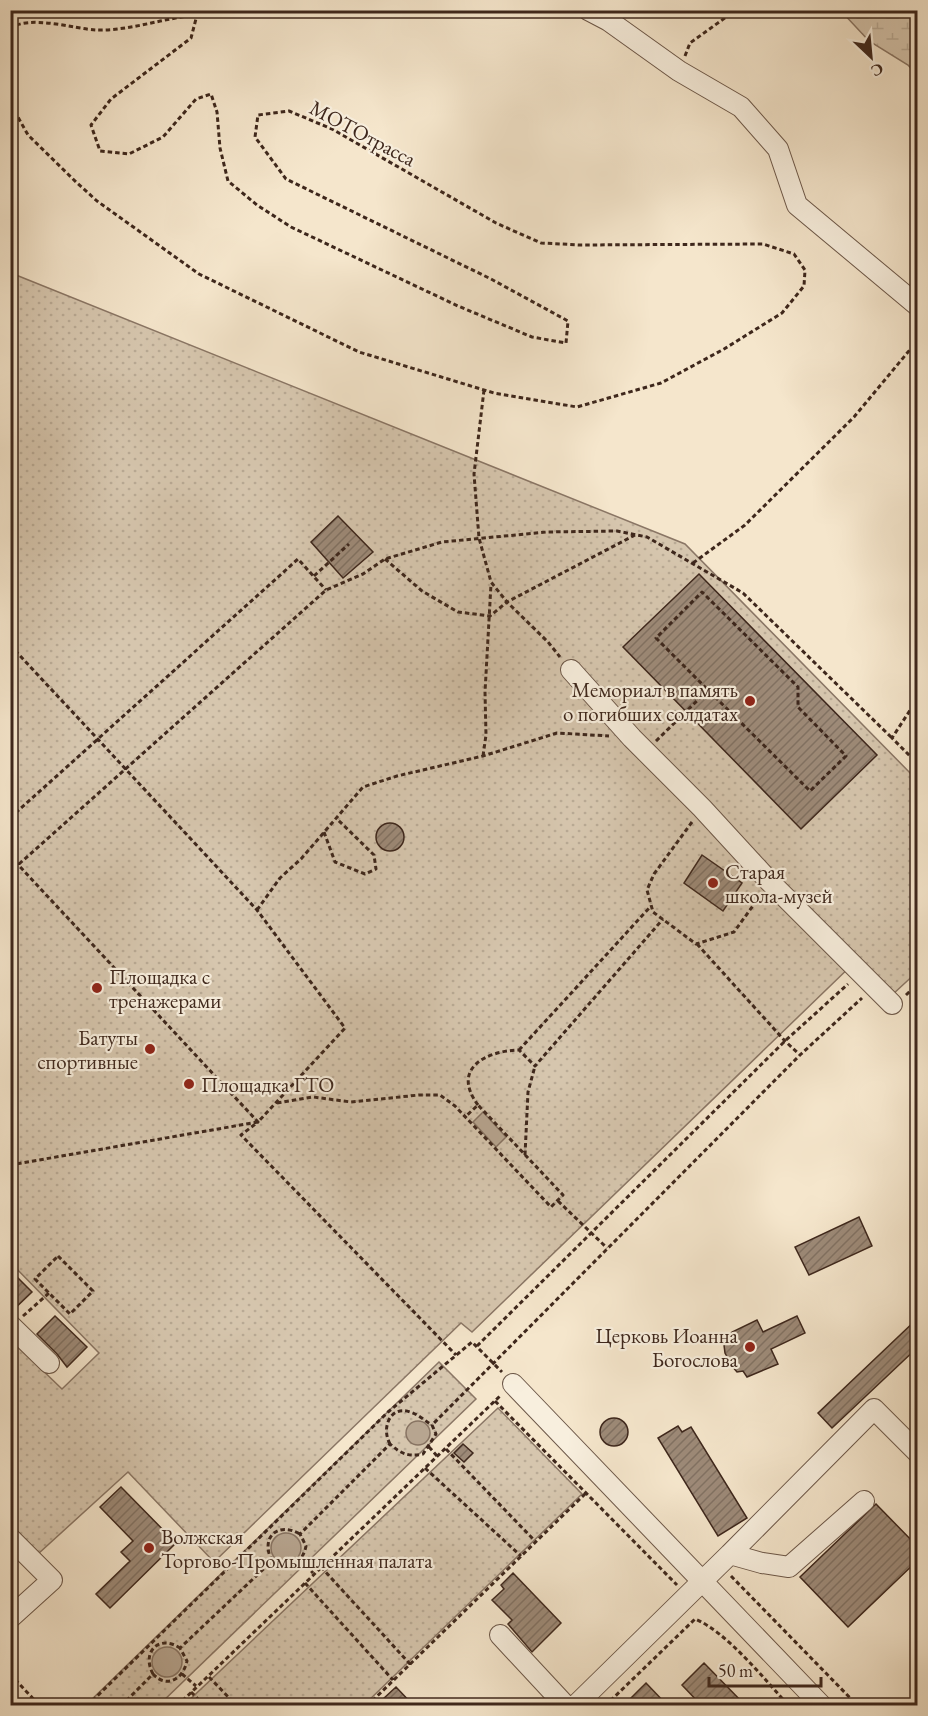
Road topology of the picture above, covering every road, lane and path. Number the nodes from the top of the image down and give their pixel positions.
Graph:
1 (588, 10) edge
2 (729, 10) edge
3 (10, 29) edge
4 (679, 71) junction
5 (10, 103) edge
6 (918, 306) edge
7 (918, 340) edge
8 (484, 390) junction
9 (636, 535) junction
10 (478, 538) junction
11 (349, 544) dead end
12 (385, 559) junction
13 (693, 564) junction
14 (314, 576) junction
15 (491, 582) junction
16 (326, 590) junction
17 (507, 602) junction
18 (490, 616) junction
19 (10, 645) edge
20 (571, 670) joint
21 (708, 690) junction
22 (918, 698) edge
23 (892, 738) junction
24 (99, 739) junction
25 (639, 744) junction
26 (483, 756) junction
27 (918, 764) edge
28 (127, 768) junction
29 (702, 808) junction
30 (10, 818) edge
31 (336, 818) junction
32 (324, 832) junction
33 (10, 856) edge
34 (19, 864) junction
35 (770, 882) junction
36 (651, 906) junction
37 (257, 910) junction
38 (663, 919) junction
39 (696, 944) junction
40 (860, 972) junction
41 (874, 987) junction
42 (892, 1004) dead end
43 (785, 1041) junction
44 (519, 1050) junction
45 (800, 1055) junction
46 (535, 1066) junction
47 (275, 1103) junction
48 (478, 1105) junction
49 (465, 1117) junction
50 (258, 1122) junction
51 (525, 1155) junction
52 (10, 1165) edge
53 (558, 1201) junction
54 (591, 1233) junction
55 (607, 1248) junction
56 (50, 1293) junction
57 (11, 1325) edge
58 (477, 1347) junction
59 (456, 1355) junction
60 (49, 1363) dead end
61 (493, 1363) junction
62 (513, 1384) junction
63 (495, 1401) junction
64 (390, 1414) junction
65 (432, 1425) junction
66 (390, 1444) junction
67 (429, 1447) junction
68 (446, 1449) junction
69 (918, 1453) edge
70 (437, 1456) junction
71 (425, 1468) junction
72 (586, 1493) junction
73 (864, 1501) dead end
74 (269, 1528) junction
75 (273, 1533) junction
76 (300, 1534) junction
77 (10, 1538) edge
78 (536, 1542) junction
79 (521, 1556) junction
80 (724, 1559) junction
81 (301, 1560) junction
82 (272, 1561) junction
83 (321, 1566) junction
84 (314, 1573) junction
85 (703, 1581) junction
86 (305, 1583) junction
87 (688, 1595) junction
88 (10, 1618) edge
89 (500, 1635) dead end
90 (151, 1643) junction
91 (154, 1647) junction
92 (180, 1648) junction
93 (411, 1664) junction
94 (10, 1674) edge
95 (153, 1674) junction
96 (182, 1674) junction
97 (208, 1677) junction
98 (393, 1680) junction
99 (196, 1686) junction
100 (191, 1692) junction
101 (40, 1706) edge
102 (87, 1706) edge
103 (122, 1706) edge
104 (177, 1706) edge
105 (205, 1706) edge
106 (237, 1706) edge
107 (367, 1706) edge
108 (566, 1706) edge
109 (575, 1706) edge
110 (605, 1706) edge
111 (789, 1706) edge
112 (822, 1706) edge
113 (858, 1706) edge

1 - 4 street
2 - 4 path
3 - 8 path, МОТОтрасса
4 - 6 street
5 - 8 path, МОТОтрасса
7 - 13 path
8 - 10 path
9 - 10 path
9 - 13 path
9 - 17 path
10 - 12 path
10 - 15 path
11 - 14 path
12 - 16 path
12 - 18 path
13 - 23 path
14 - 16 path
14 - 24 path
15 - 17 path
15 - 18 path
16 - 28 path
17 - 18 path
17 - 20 path
18 - 26 path
19 - 24 path
20 - 25 street
21 - 21 path
21 - 25 path
22 - 23 path
23 - 27 path
24 - 28 path
24 - 30 path
25 - 26 path
25 - 29 street
26 - 31 path
28 - 34 path
28 - 37 path
29 - 35 street
29 - 36 path
31 - 32 path
31 - 32 path
32 - 37 path
33 - 34 path
34 - 50 path
35 - 39 path
35 - 40 street
36 - 38 path
36 - 44 path
37 - 47 path
38 - 39 path
38 - 46 path
39 - 43 path
40 - 41 street
40 - 43 path
41 - 42 street
41 - 45 path
43 - 45 path
43 - 54 path
44 - 46 path
44 - 48 path
45 - 55 path
46 - 51 path
47 - 49 path
47 - 50 path
48 - 49 path
48 - 51 path
49 - 53 path
50 - 52 path
50 - 59 path
51 - 53 path
53 - 54 path
54 - 55 path
54 - 58 path
55 - 61 path
56 - 56 path
56 - 57 path
57 - 60 street
58 - 59 path
58 - 61 path
59 - 64 path
61 - 62 path
61 - 65 path
62 - 63 path
62 - 85 street
63 - 68 path
63 - 72 path
64 - 65 path
64 - 66 path
64 - 74 path
65 - 67 path
66 - 67 path
66 - 76 path
67 - 70 path
68 - 70 path
68 - 78 path
69 - 80 street
70 - 71 path
71 - 79 path
71 - 83 path
72 - 78 path
72 - 87 path
73 - 80 street
74 - 75 path
74 - 90 path
75 - 76 path
75 - 82 path
76 - 81 path
77 - 88 street
78 - 79 path
79 - 93 path
80 - 85 street
80 - 113 path
81 - 82 path
81 - 84 path
82 - 92 path
83 - 84 path
83 - 93 path
84 - 86 path
85 - 87 street
85 - 112 street
86 - 97 path
86 - 98 path
87 - 109 street
89 - 108 street
90 - 91 path
90 - 102 path
91 - 92 path
91 - 95 path
92 - 96 path
93 - 98 path
94 - 101 path
95 - 96 path
95 - 103 path
96 - 99 path
97 - 99 path
97 - 106 path
98 - 107 path
99 - 100 path
100 - 104 path
100 - 105 path
110 - 111 path

